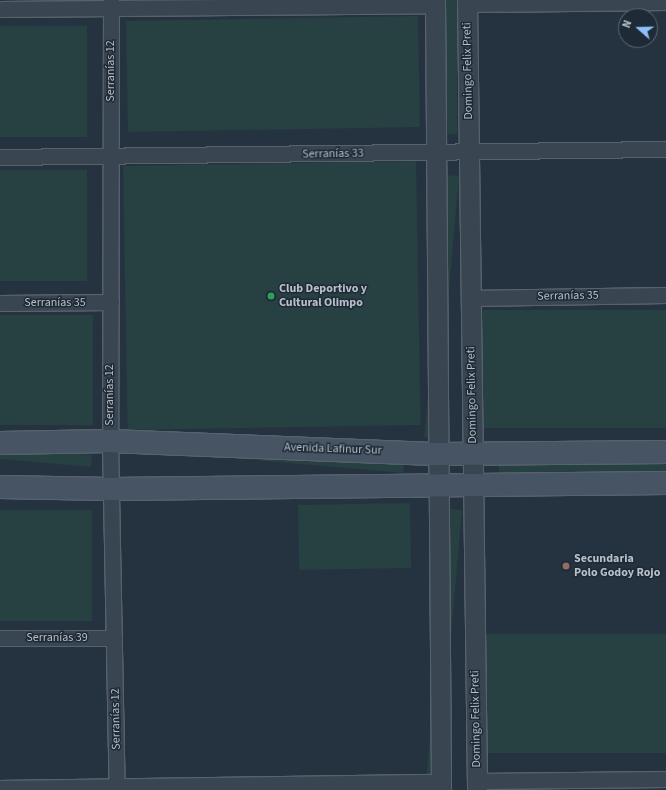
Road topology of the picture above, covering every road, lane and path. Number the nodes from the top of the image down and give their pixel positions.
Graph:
1 (435, 2) edge
2 (467, 2) edge
3 (666, 2) edge
4 (111, 4) edge
5 (0, 9) edge
6 (666, 149) edge
7 (469, 152) junction
8 (436, 153) junction
9 (111, 156) junction
10 (0, 157) edge
11 (666, 295) edge
12 (471, 298) junction
13 (111, 302) junction
14 (0, 303) edge
15 (110, 440) junction
16 (0, 443) edge
17 (666, 452) edge
18 (472, 453) junction
19 (440, 454) junction
20 (666, 483) edge
21 (440, 485) junction
22 (473, 485) junction
23 (0, 487) edge
24 (111, 489) junction
25 (0, 638) edge
26 (114, 638) junction
27 (666, 778) edge
28 (441, 786) edge
29 (477, 786) edge
30 (0, 788) edge
31 (117, 788) edge

1 - 4 street
1 - 8 street
2 - 3 street
2 - 7 street, Domingo Felix Preti
4 - 5 street
4 - 9 street, Serranías 12
6 - 7 street, Serranías 33
7 - 8 street, Serranías 33
7 - 12 street, Domingo Felix Preti
8 - 9 street, Serranías 33
8 - 19 street
9 - 10 street, Serranías 33
9 - 13 street, Serranías 12
11 - 12 street, Serranías 35
12 - 18 street, Domingo Felix Preti
13 - 14 street, Serranías 35
13 - 15 street, Serranías 12
15 - 16 main road, Avenida Lafinur Sur
15 - 19 main road, Avenida Lafinur Sur
15 - 24 street, Serranías 12
17 - 18 main road, Avenida Lafinur Sur
18 - 19 main road, Avenida Lafinur Sur
18 - 22 street, Domingo Felix Preti
19 - 21 street
20 - 22 main road
21 - 22 main road
21 - 24 main road
21 - 28 street
22 - 29 street, Domingo Felix Preti
23 - 24 main road
24 - 26 street, Serranías 12
25 - 26 street, Serranías 39
26 - 31 street, Serranías 12
27 - 29 street
28 - 31 street
30 - 31 street

